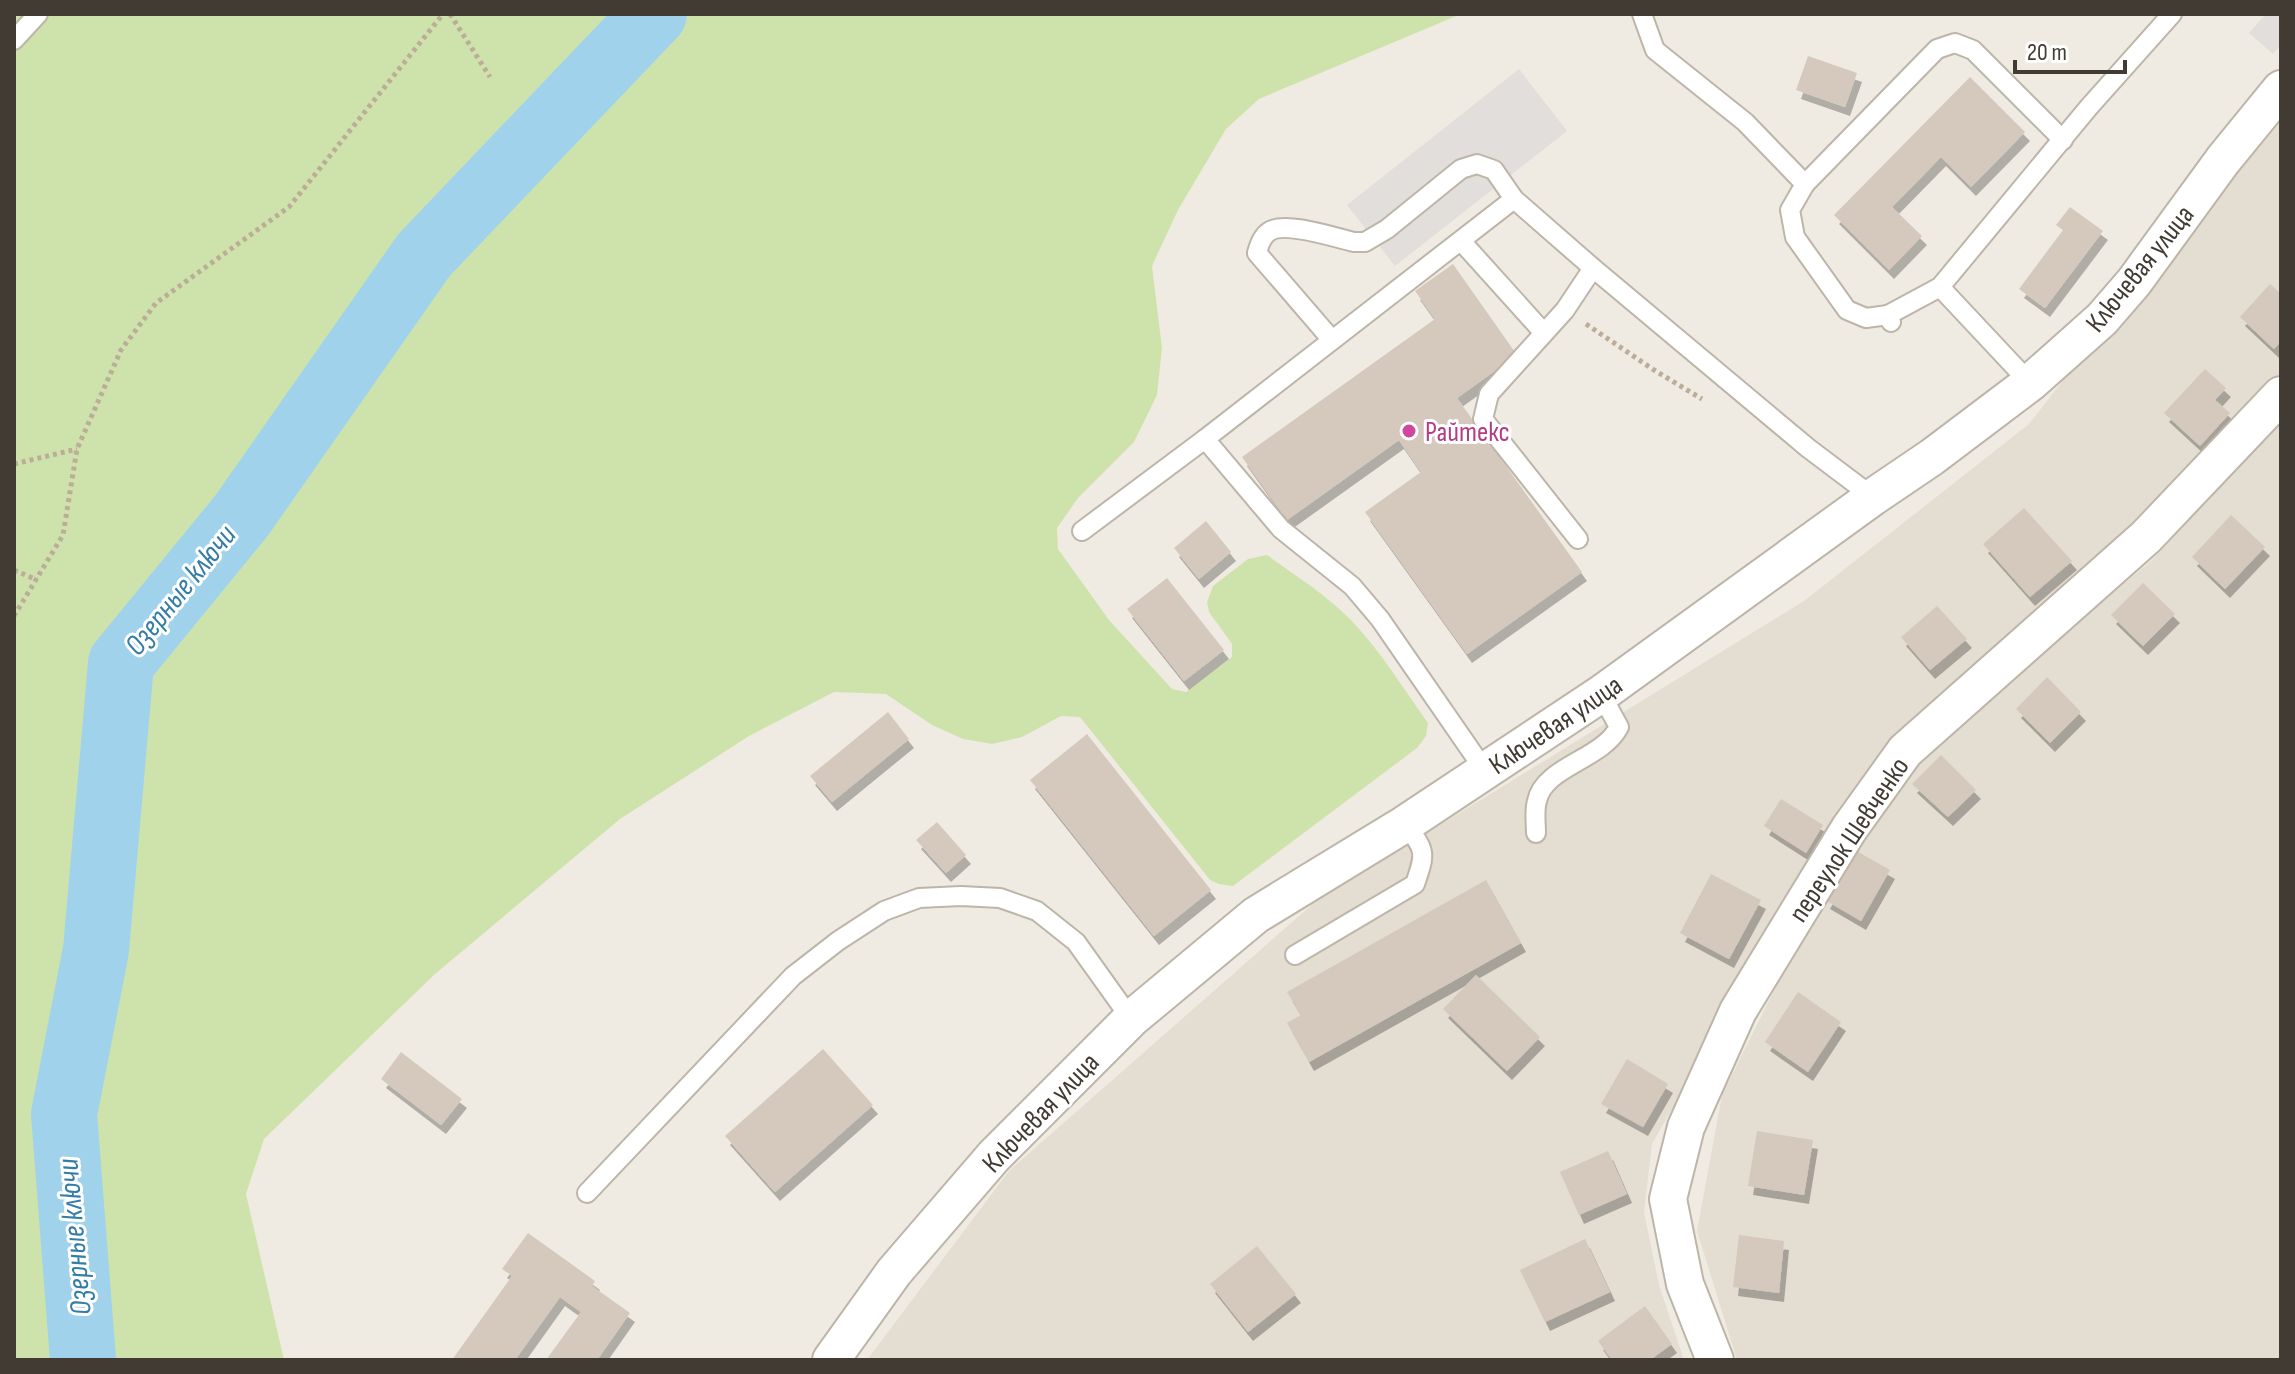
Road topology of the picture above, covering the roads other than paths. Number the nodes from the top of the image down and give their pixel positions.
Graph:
1 (38, 14) edge
2 (1642, 14) edge
3 (2172, 14) edge
4 (14, 40) edge
5 (2281, 89) edge
6 (2063, 140) junction
7 (1805, 184) junction
8 (1514, 199) junction
9 (1461, 241) junction
10 (1593, 268) junction
11 (1940, 287) junction
12 (1544, 333) junction
13 (1332, 340) junction
14 (2030, 383) junction
15 (2281, 395) edge
16 (1205, 439) junction
17 (1873, 497) junction
18 (1082, 531) dead end
19 (1578, 539) dead end
20 (1601, 694) junction
21 (1485, 771) junction
22 (1405, 824) junction
23 (1536, 833) dead end
24 (1295, 955) dead end
25 (1131, 1019) junction
26 (587, 1193) dead end
27 (831, 1360) edge
28 (1715, 1360) edge

1 - 4 lane
2 - 7 lane
3 - 6 lane
5 - 14 street, Ключевая улица
6 - 7 lane
6 - 11 lane
7 - 11 lane
8 - 9 lane
8 - 10 lane
8 - 13 lane
9 - 12 lane
9 - 13 lane
10 - 12 lane
10 - 17 lane
11 - 14 lane
12 - 19 lane
13 - 16 lane
14 - 17 street, Ключевая улица
15 - 28 street, переулок Шевченко
16 - 18 lane
16 - 21 lane
17 - 20 street, Ключевая улица
20 - 21 street, Ключевая улица
20 - 23 lane
21 - 22 street, Ключевая улица
22 - 24 lane
22 - 25 street, Ключевая улица
25 - 26 lane
25 - 27 street, Ключевая улица

